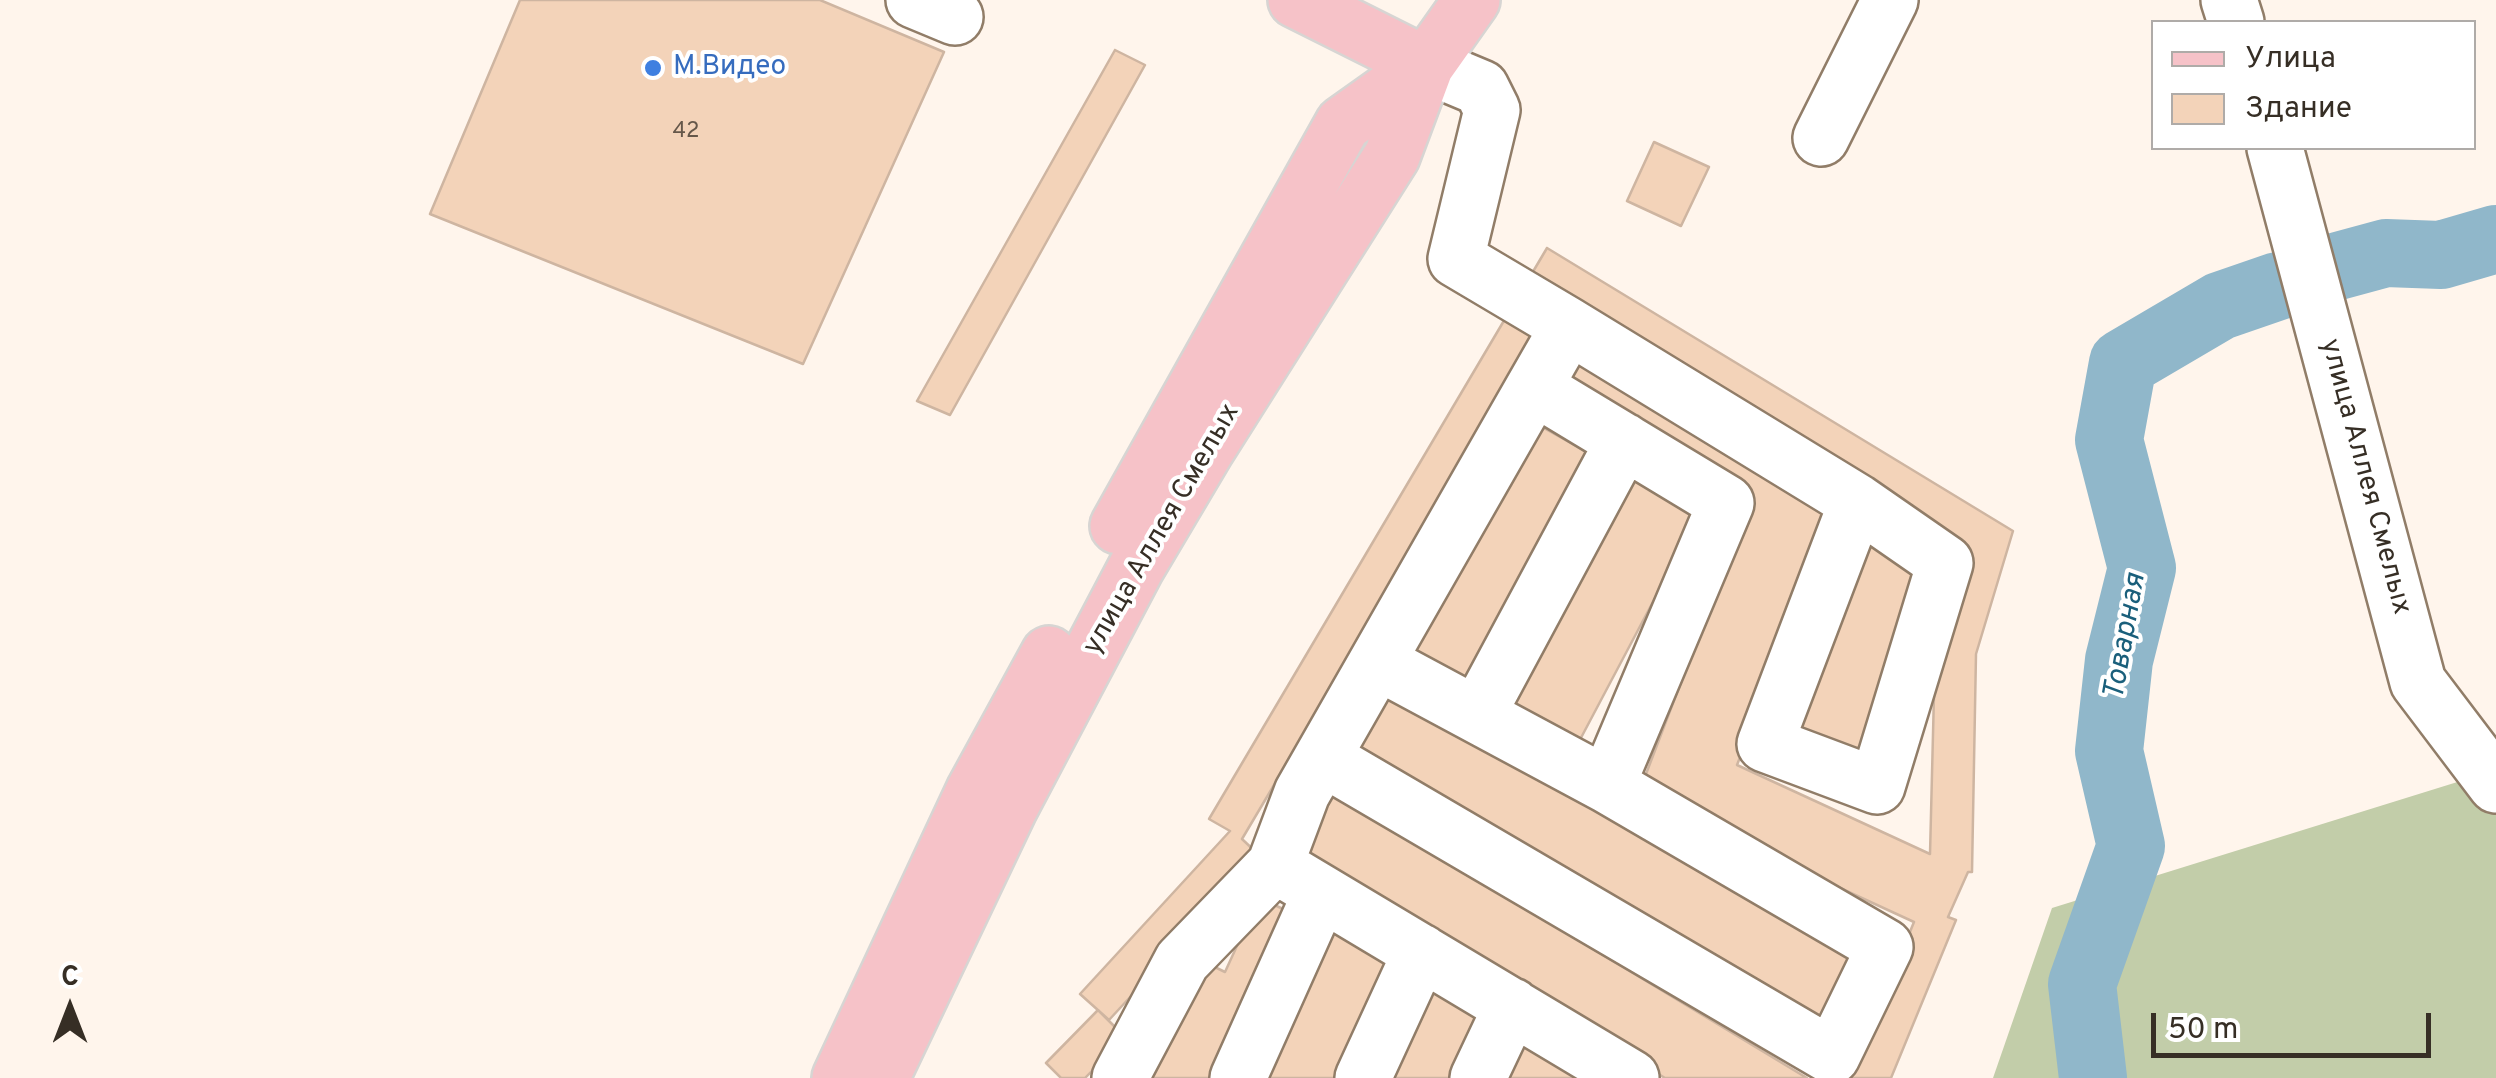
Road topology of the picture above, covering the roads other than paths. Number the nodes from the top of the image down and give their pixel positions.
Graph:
1 (1296, 0) edge
2 (1472, 0) edge
3 (1890, 0) edge
4 (1426, 64) junction
5 (1821, 138) dead end
6 (2276, 150) edge
7 (1569, 326) junction
8 (1534, 387) junction
9 (1624, 442) junction
10 (1857, 502) junction
11 (1378, 662) junction
12 (1477, 715) junction
13 (1323, 758) junction
14 (1607, 785) junction
15 (2496, 785) edge
16 (1275, 865) junction
17 (1321, 893) junction
18 (1421, 952) junction
19 (1512, 1006) junction
20 (1610, 1073) edge
21 (840, 1078) edge
22 (881, 1078) edge
23 (1120, 1078) edge
24 (1238, 1078) edge
25 (1363, 1078) edge
26 (1478, 1078) edge

1 - 4 main road
2 - 4 main road, улица Аллея Смелых
3 - 5 street
4 - 7 street
4 - 21 main road
4 - 22 main road, улица Аллея Смелых
6 - 15 street, улица Аллея Смелых
7 - 8 street
7 - 10 street
8 - 9 street
8 - 11 street
9 - 12 street
9 - 14 street
10 - 10 street
11 - 12 street
11 - 13 street
12 - 14 street
13 - 14 street
13 - 16 street
16 - 17 street
16 - 23 street
17 - 18 street
17 - 24 street
18 - 19 street
18 - 25 street
19 - 20 street
19 - 26 street

